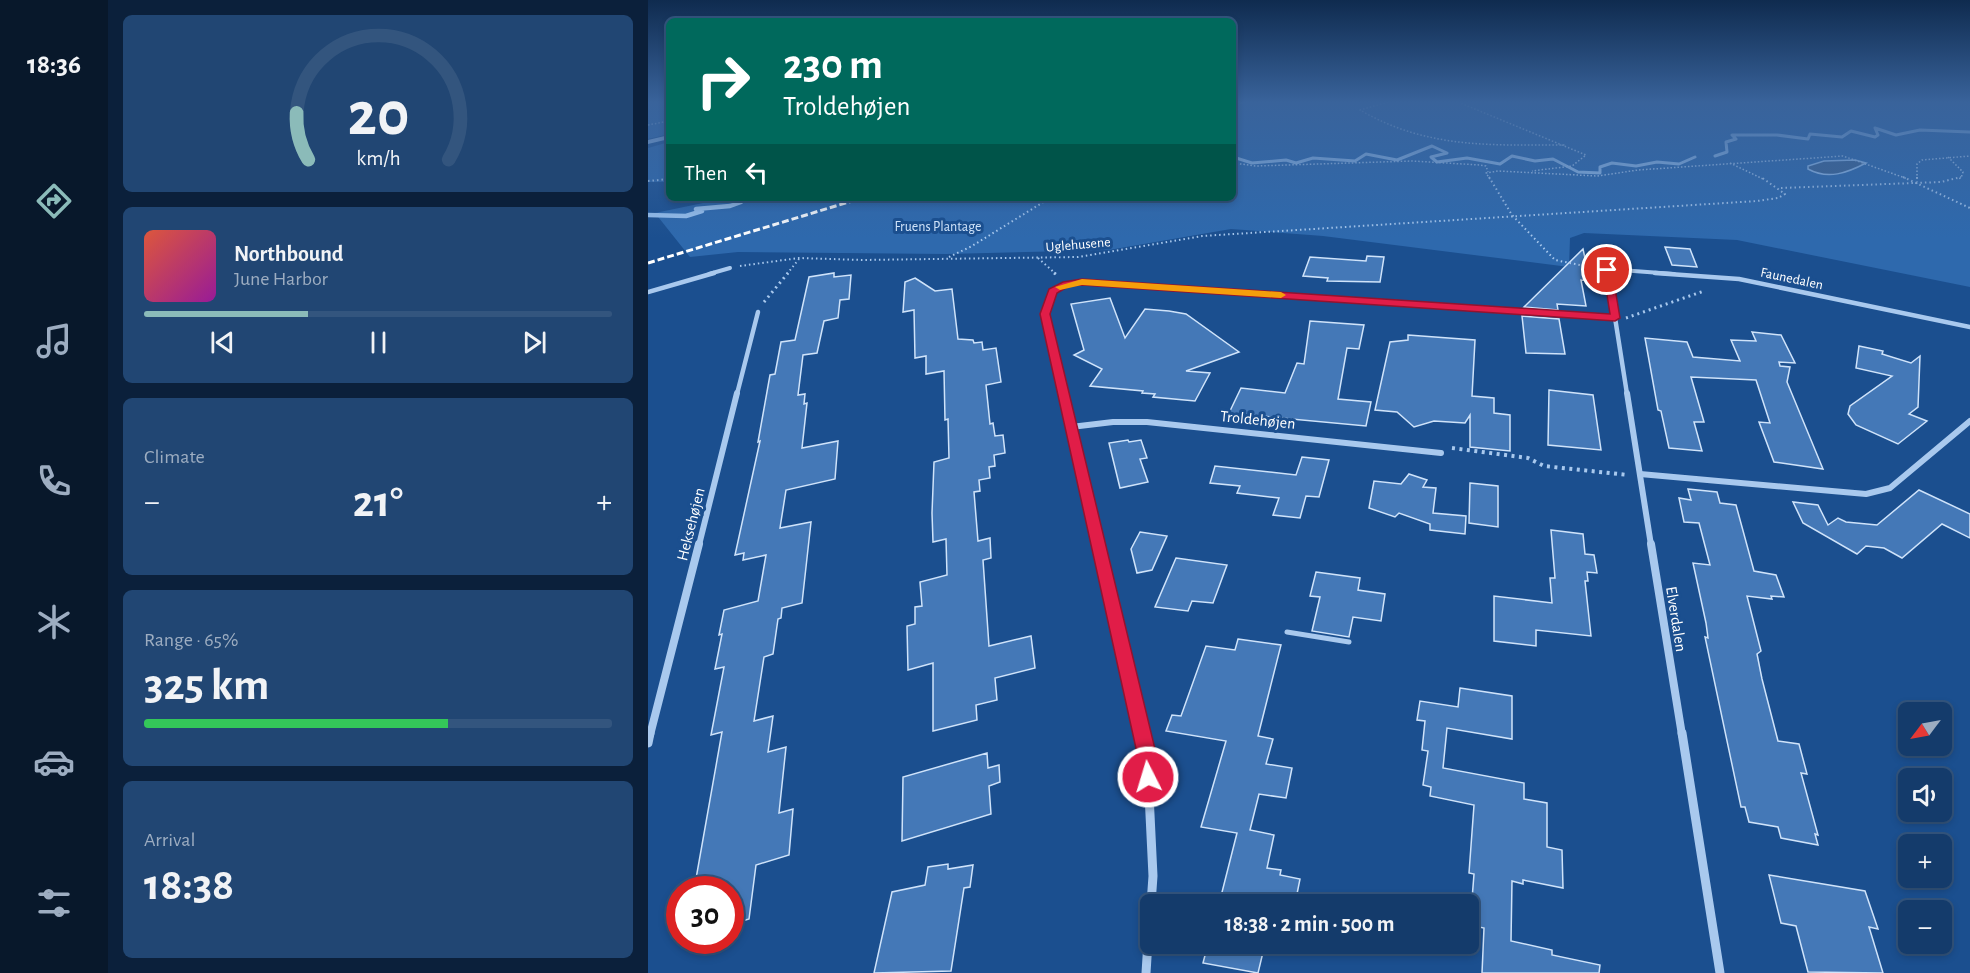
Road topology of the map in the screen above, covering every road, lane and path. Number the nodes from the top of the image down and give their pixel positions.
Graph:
1 (1571, 147) edge
2 (1970, 156) edge
3 (1948, 157) junction
4 (1236, 163) edge
5 (1730, 164) junction
6 (1488, 172) junction
7 (1522, 172) junction
8 (666, 179) edge
9 (648, 182) edge
10 (1917, 182) junction
11 (1780, 188) junction
12 (1045, 201) edge
13 (1970, 208) edge
14 (1512, 215) junction
15 (1037, 257) junction
16 (800, 258) junction
17 (945, 259) junction
18 (730, 268) joint
19 (1607, 270) junction
20 (1066, 284) junction
21 (1708, 290) dead end
22 (648, 292) edge
23 (758, 312) joint
24 (1615, 318) junction
25 (1970, 327) edge
26 (1970, 421) edge
27 (1071, 427) junction
28 (1441, 453) joint
29 (1640, 474) junction
30 (1287, 632) dead end
31 (1349, 642) dead end
32 (648, 743) edge
33 (1152, 894) edge
34 (1147, 954) edge
35 (1146, 973) edge
36 (1720, 973) edge

1 - 7 path
2 - 3 path
3 - 10 path
3 - 10 path
4 - 6 path
5 - 7 path
5 - 10 path
5 - 11 path
6 - 7 path
6 - 14 path
8 - 9 path
10 - 11 path
10 - 13 path
11 - 14 path, Uglehusene
12 - 17 path
14 - 15 path, Uglehusene
14 - 19 path
15 - 17 path, Uglehusene
15 - 20 path
16 - 17 path, Uglehusene
16 - 18 path, Uglehusene
16 - 23 path
18 - 22 street
19 - 24 street, Elverdalen
19 - 25 street, Faunedalen
20 - 24 street
20 - 27 street
21 - 24 path
23 - 32 street, Heksehøjen
24 - 29 street, Elverdalen
26 - 29 street
27 - 28 street, Troldehøjen
27 - 33 street
28 - 29 path
29 - 36 street, Elverdalen
30 - 31 lane
34 - 35 street

